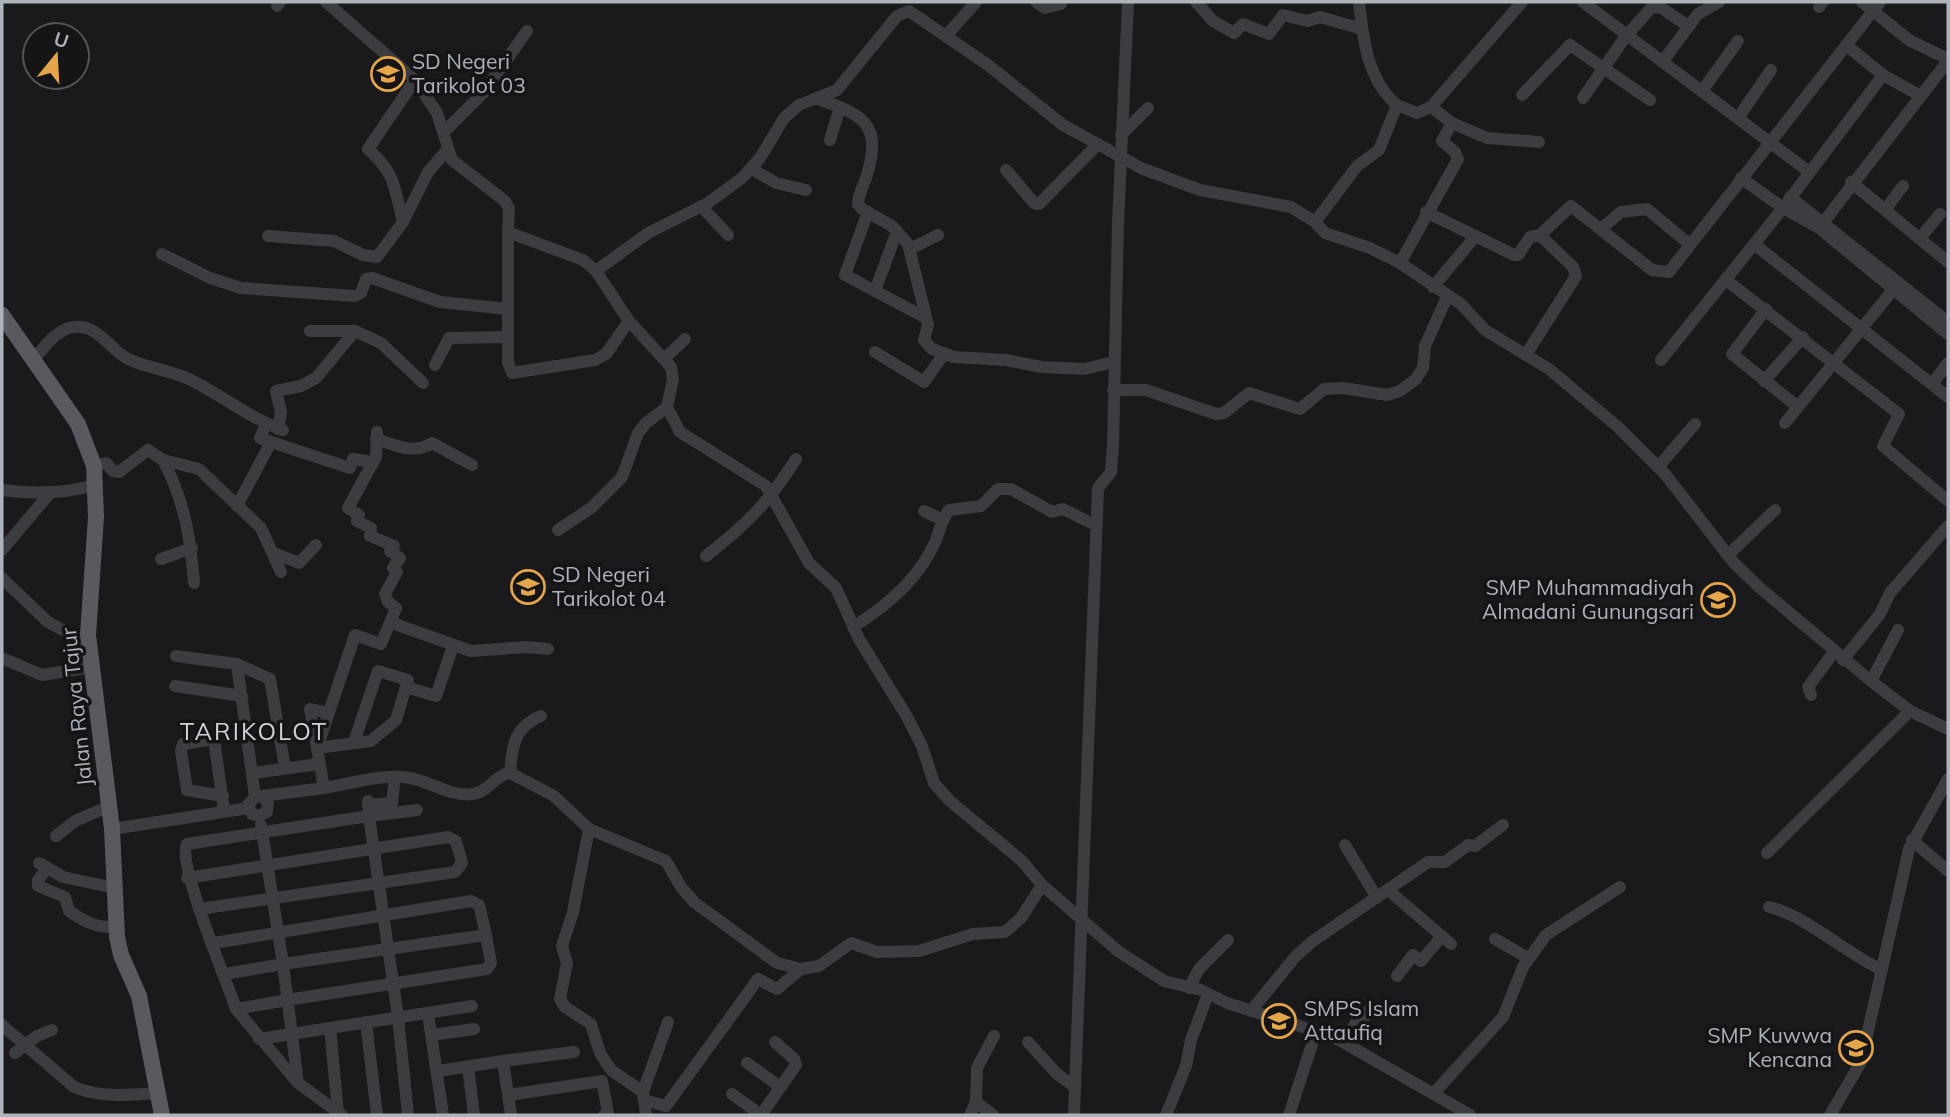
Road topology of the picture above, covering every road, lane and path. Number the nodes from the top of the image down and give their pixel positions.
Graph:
1 (326, 2) edge
2 (976, 2) edge
3 (1036, 2) edge
4 (1128, 2) edge
5 (1196, 2) edge
6 (1359, 2) edge
7 (1522, 2) edge
8 (1584, 2) edge
9 (1719, 2) edge
10 (1862, 2) edge
11 (1061, 4) dead end
12 (1876, 6) edge
13 (1688, 26) junction
14 (1362, 29) junction
15 (527, 31) dead end
16 (946, 36) junction
17 (1626, 36) junction
18 (1738, 41) dead end
19 (1846, 45) junction
20 (1948, 60) edge
21 (1662, 61) junction
22 (1604, 67) junction
23 (1771, 70) dead end
24 (1883, 75) junction
25 (415, 80) junction
26 (1702, 91) junction
27 (1522, 95) dead end
28 (1919, 95) junction
29 (1583, 98) dead end
30 (818, 99) junction
31 (1650, 100) dead end
32 (1396, 104) junction
33 (840, 107) junction
34 (1431, 107) junction
35 (1149, 108) dead end
36 (1738, 118) junction
37 (1452, 123) junction
38 (444, 131) junction
39 (1121, 135) junction
40 (830, 140) dead end
41 (1539, 142) dead end
42 (1768, 143) junction
43 (1098, 144) junction
44 (448, 149) junction
45 (1120, 157) junction
46 (752, 169) junction
47 (1006, 170) dead end
48 (1808, 171) junction
49 (1741, 178) junction
50 (1851, 182) junction
51 (1903, 186) dead end
52 (806, 190) dead end
53 (1786, 203) junction
54 (701, 206) junction
55 (1885, 210) junction
56 (868, 212) junction
57 (1426, 212) junction
58 (1940, 214) dead end
59 (403, 222) junction
60 (1315, 222) junction
61 (1821, 225) junction
62 (1601, 229) junction
63 (897, 230) junction
64 (509, 232) junction
65 (728, 235) dead end
66 (938, 235) dead end
67 (1540, 235) junction
68 (268, 236) dead end
69 (1474, 238) junction
70 (1920, 238) junction
71 (1688, 243) junction
72 (1754, 244) junction
73 (910, 249) junction
74 (162, 254) dead end
75 (373, 258) junction
76 (1948, 262) edge
77 (1400, 263) junction
78 (596, 271) junction
79 (369, 278) junction
80 (1726, 280) junction
81 (1895, 286) junction
82 (1433, 287) junction
83 (876, 291) junction
84 (1447, 297) junction
85 (508, 309) junction
86 (1766, 309) junction
87 (926, 318) junction
88 (3, 321) edge
89 (629, 321) junction
90 (1948, 322) edge
91 (1860, 327) junction
92 (310, 331) dead end
93 (355, 331) junction
94 (1948, 334) edge
95 (508, 337) junction
96 (1803, 337) junction
97 (685, 339) dead end
98 (875, 352) dead end
99 (1527, 352) junction
100 (944, 354) junction
101 (665, 358) junction
102 (33, 360) junction
103 (1661, 360) dead end
104 (1114, 362) junction
105 (1835, 362) junction
106 (1948, 363) edge
107 (435, 365) dead end
108 (1764, 381) junction
109 (423, 383) dead end
110 (1932, 384) junction
111 (1113, 390) junction
112 (1948, 397) edge
113 (667, 407) junction
114 (1798, 407) junction
115 (1785, 423) dead end
116 (1695, 424) dead end
117 (276, 428) junction
118 (271, 442) junction
119 (796, 459) dead end
120 (163, 460) junction
121 (373, 463) junction
122 (94, 466) junction
123 (472, 466) dead end
124 (1658, 467) junction
125 (95, 485) junction
126 (2, 490) edge
127 (50, 492) junction
128 (773, 497) junction
129 (1948, 501) edge
130 (237, 506) junction
131 (1775, 510) dead end
132 (924, 511) dead end
133 (943, 520) junction
134 (1097, 526) junction
135 (1948, 526) edge
136 (558, 530) dead end
137 (316, 545) dead end
138 (191, 548) junction
139 (2, 550) edge
140 (274, 553) junction
141 (1728, 555) junction
142 (706, 556) dead end
143 (161, 559) dead end
144 (281, 572) dead end
145 (2, 578) edge
146 (194, 583) dead end
147 (392, 623) junction
148 (853, 627) junction
149 (1898, 630) dead end
150 (89, 645) junction
151 (453, 646) junction
152 (548, 649) dead end
153 (176, 656) dead end
154 (1839, 656) junction
155 (2, 658) edge
156 (237, 664) junction
157 (91, 667) junction
158 (1871, 681) junction
159 (175, 686) dead end
160 (406, 687) junction
161 (1811, 695) dead end
162 (242, 696) junction
163 (1910, 711) junction
164 (329, 713) junction
165 (541, 716) dead end
166 (1948, 729) edge
167 (354, 742) junction
168 (317, 748) junction
169 (319, 764) junction
170 (285, 768) junction
171 (253, 773) junction
172 (510, 773) junction
173 (1948, 779) edge
174 (394, 785) dead end
175 (324, 788) junction
176 (223, 796) junction
177 (257, 805) junction
178 (110, 806) junction
179 (368, 807) junction
180 (224, 810) junction
181 (417, 810) dead end
182 (1503, 825) dead end
183 (112, 829) junction
184 (589, 829) junction
185 (261, 832) junction
186 (56, 836) dead end
187 (1912, 840) junction
188 (1345, 845) dead end
189 (374, 849) junction
190 (1767, 853) dead end
191 (268, 866) junction
192 (1948, 871) edge
193 (187, 878) junction
194 (379, 883) junction
195 (1042, 885) junction
196 (1620, 887) dead end
197 (115, 888) junction
198 (1382, 894) junction
199 (272, 898) junction
200 (1769, 907) dead end
201 (200, 909) junction
202 (384, 917) junction
203 (1082, 921) junction
204 (116, 927) junction
205 (279, 932) junction
206 (486, 934) junction
207 (1495, 939) dead end
208 (1228, 940) dead end
209 (214, 943) junction
210 (388, 950) junction
211 (1528, 958) junction
212 (283, 964) junction
213 (801, 969) junction
214 (1880, 969) junction
215 (225, 974) junction
216 (1397, 976) dead end
217 (392, 982) junction
218 (1189, 988) junction
219 (1208, 994) junction
220 (287, 1000) junction
221 (472, 1006) dead end
222 (236, 1009) junction
223 (1370, 1009) dead end
224 (1251, 1011) junction
225 (428, 1014) junction
226 (398, 1017) junction
227 (366, 1022) junction
228 (668, 1022) dead end
229 (2, 1025) edge
230 (330, 1028) junction
231 (474, 1029) dead end
232 (52, 1030) dead end
233 (1316, 1032) junction
234 (292, 1033) junction
235 (432, 1035) junction
236 (994, 1037) dead end
237 (259, 1039) junction
238 (775, 1042) dead end
239 (1028, 1042) dead end
240 (26, 1043) junction
241 (1345, 1043) junction
242 (574, 1052) dead end
243 (15, 1053) dead end
244 (503, 1061) junction
245 (747, 1063) dead end
246 (468, 1066) junction
247 (438, 1071) junction
248 (298, 1083) junction
249 (779, 1086) junction
250 (1075, 1087) junction
251 (156, 1093) junction
252 (1434, 1093) junction
253 (732, 1094) dead end
254 (509, 1095) junction
255 (645, 1097) junction
256 (976, 1102) junction
257 (340, 1114) edge
258 (162, 1115) edge
259 (377, 1115) edge
260 (408, 1115) edge
261 (443, 1115) edge
262 (474, 1115) edge
263 (511, 1115) edge
264 (604, 1115) edge
265 (646, 1115) edge
266 (761, 1115) edge
267 (970, 1115) edge
268 (993, 1115) edge
269 (1074, 1115) edge
270 (1166, 1115) edge
271 (1289, 1115) edge
272 (1470, 1115) edge
273 (1830, 1115) edge

1 - 25 street
2 - 16 street
3 - 11 street
4 - 39 street
5 - 14 street
6 - 14 street
7 - 34 street
8 - 17 street
9 - 13 street
10 - 12 street
12 - 19 street
12 - 20 street
13 - 17 street
13 - 21 street
14 - 32 street
15 - 38 street
16 - 30 street
16 - 43 street
17 - 21 street
17 - 22 street
18 - 26 street
19 - 24 street
19 - 42 street
20 - 28 street
21 - 26 street
22 - 27 street
22 - 29 street
22 - 31 street
23 - 36 street
24 - 28 street
24 - 48 street
25 - 38 street
25 - 59 street
26 - 36 street
28 - 50 street
30 - 33 street
30 - 46 street
32 - 34 street
32 - 60 street
33 - 40 street
33 - 56 street
34 - 37 street
35 - 39 street
36 - 42 street
37 - 41 street
37 - 57 street
38 - 44 street
39 - 45 street
42 - 48 street
42 - 49 street
43 - 45 street
43 - 47 street
44 - 59 street
44 - 64 street
45 - 60 street
45 - 104 street
46 - 52 street
46 - 54 street
48 - 53 street
49 - 53 street
49 - 71 street
50 - 55 street
50 - 61 street
51 - 55 street
53 - 61 street
53 - 72 street
54 - 65 street
54 - 78 street
55 - 70 street
56 - 63 street
56 - 83 street
57 - 69 street
57 - 77 street
58 - 70 street
59 - 75 street
60 - 77 street
61 - 81 street
62 - 67 street
62 - 71 street
62 - 71 street
63 - 73 street
63 - 83 street
64 - 78 street
64 - 85 street
66 - 73 street
67 - 69 street
67 - 99 street
68 - 75 street
69 - 82 street
70 - 76 street
72 - 80 street
72 - 91 street
73 - 87 street
74 - 79 street
75 - 79 street
77 - 82 street
78 - 89 street
79 - 85 street
80 - 86 street
80 - 103 street
81 - 90 street
81 - 91 street
81 - 94 street
82 - 84 street
83 - 87 street
84 - 99 street
84 - 111 street
85 - 95 street
86 - 96 street
86 - 108 street
87 - 100 street
88 - 102 main road, Jalan Raya Tajur
89 - 95 street
89 - 101 street
91 - 105 street
91 - 110 street
92 - 93 street
93 - 109 street
93 - 117 street
95 - 107 street
96 - 105 street
96 - 108 street
97 - 101 street
98 - 100 street
99 - 124 street
100 - 104 street
101 - 113 street
102 - 117 street
102 - 122 main road, Jalan Raya Tajur
104 - 111 street
105 - 114 street
105 - 129 street
106 - 110 street
108 - 114 street
110 - 112 street
111 - 134 street
113 - 128 street
113 - 136 street
114 - 115 street
116 - 124 street
117 - 118 street
118 - 121 street
118 - 130 street
119 - 128 street
120 - 122 street
120 - 130 street
120 - 138 street
121 - 123 street
121 - 147 street
122 - 125 main road, Jalan Raya Tajur
124 - 141 street
125 - 127 street
125 - 150 main road, Jalan Raya Tajur
126 - 127 street
127 - 139 street
128 - 142 street
128 - 148 street
130 - 140 street
131 - 141 street
132 - 133 street
133 - 134 street
133 - 148 street
134 - 203 street
135 - 154 street
137 - 140 street
138 - 143 street
138 - 146 street
140 - 144 street
141 - 154 street
145 - 150 street
147 - 151 street
147 - 164 street
148 - 195 street
149 - 158 street
150 - 157 main road, Jalan Raya Tajur
151 - 152 street
151 - 160 street
153 - 156 street
154 - 158 street
154 - 161 street
155 - 157 street
156 - 162 street
156 - 170 street
157 - 178 main road, Jalan Raya Tajur
158 - 163 street
159 - 162 street
160 - 167 street
160 - 167 street
162 - 171 street
163 - 166 street
163 - 190 street
164 - 168 street
164 - 168 street
165 - 172 street
167 - 168 street
168 - 169 street
169 - 170 street
169 - 175 street
170 - 171 street
171 - 177 street
172 - 175 street
172 - 184 street
173 - 187 street
174 - 179 street
175 - 177 street
176 - 176 street
176 - 180 street
177 - 180 street
177 - 185 street
178 - 183 main road, Jalan Raya Tajur
178 - 186 street
179 - 181 street
179 - 185 street
179 - 189 street
180 - 183 street
182 - 198 street
183 - 197 main road, Jalan Raya Tajur
184 - 213 street
184 - 255 street
185 - 191 street
185 - 193 street
187 - 192 street
187 - 214 street
188 - 198 street
189 - 191 street
189 - 194 street
189 - 194 street
191 - 193 street
191 - 199 street
193 - 201 street
194 - 199 street
194 - 202 street
195 - 203 street
195 - 213 street
196 - 211 street
197 - 204 main road, Jalan Raya Tajur
197 - 204 street
198 - 216 street
198 - 224 street
199 - 201 street
199 - 205 street
200 - 214 street
201 - 209 street
202 - 205 street
202 - 206 street
202 - 210 street
203 - 218 street
203 - 250 street
204 - 251 main road, Jalan Raya Tajur
205 - 209 street
205 - 212 street
206 - 210 street
206 - 217 street
207 - 211 street
208 - 218 street
209 - 215 street
210 - 212 street
210 - 217 street
211 - 252 street
212 - 215 street
212 - 220 street
213 - 255 street
214 - 273 street
215 - 222 street
217 - 220 street
217 - 226 street
218 - 219 street
219 - 224 street
219 - 270 street
220 - 222 street
220 - 234 street
221 - 225 street
222 - 237 street
223 - 241 street
224 - 233 street
225 - 226 street
225 - 235 street
226 - 227 street
226 - 260 street
227 - 230 street
227 - 259 street
228 - 255 street
229 - 240 street
230 - 234 street
230 - 257 street
231 - 235 street
232 - 240 street
233 - 241 street
233 - 271 street
234 - 237 street
234 - 248 street
235 - 247 street
236 - 256 street
237 - 248 street
238 - 249 street
239 - 250 street
240 - 243 street
240 - 251 street
241 - 252 street
242 - 244 street
244 - 246 street
244 - 254 street
245 - 249 street
246 - 247 street
246 - 262 street
247 - 261 street
248 - 257 street
249 - 266 street
250 - 269 street
251 - 258 main road, Jalan Raya Tajur
252 - 272 street
253 - 266 street
254 - 263 street
254 - 264 street
255 - 265 street
256 - 267 street
256 - 268 street

